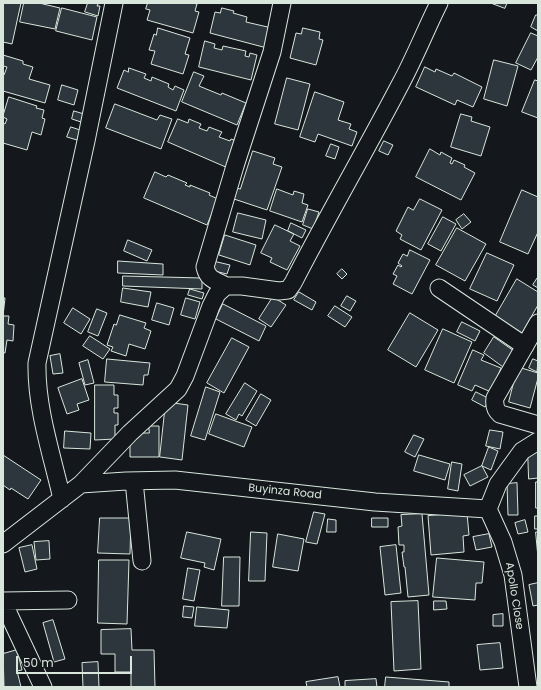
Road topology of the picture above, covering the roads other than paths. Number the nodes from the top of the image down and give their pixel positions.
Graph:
1 (114, 3) edge
2 (282, 3) edge
3 (439, 3) edge
4 (226, 286) junction
5 (439, 288) dead end
6 (538, 323) edge
7 (525, 346) junction
8 (538, 425) edge
9 (538, 441) edge
10 (134, 480) junction
11 (81, 484) junction
12 (62, 499) junction
13 (488, 509) junction
14 (8, 541) edge
15 (142, 561) dead end
16 (68, 600) dead end
17 (3, 602) edge
18 (43, 687) edge
19 (528, 687) edge

1 - 12 street
2 - 4 street
3 - 4 street
4 - 11 street
5 - 7 street
6 - 7 street
7 - 8 street
9 - 13 street
10 - 11 street, Buyinza Road
10 - 13 street, Buyinza Road
10 - 15 street
11 - 12 street
12 - 14 street
13 - 19 street, Apollo Close
16 - 17 street
17 - 18 street

